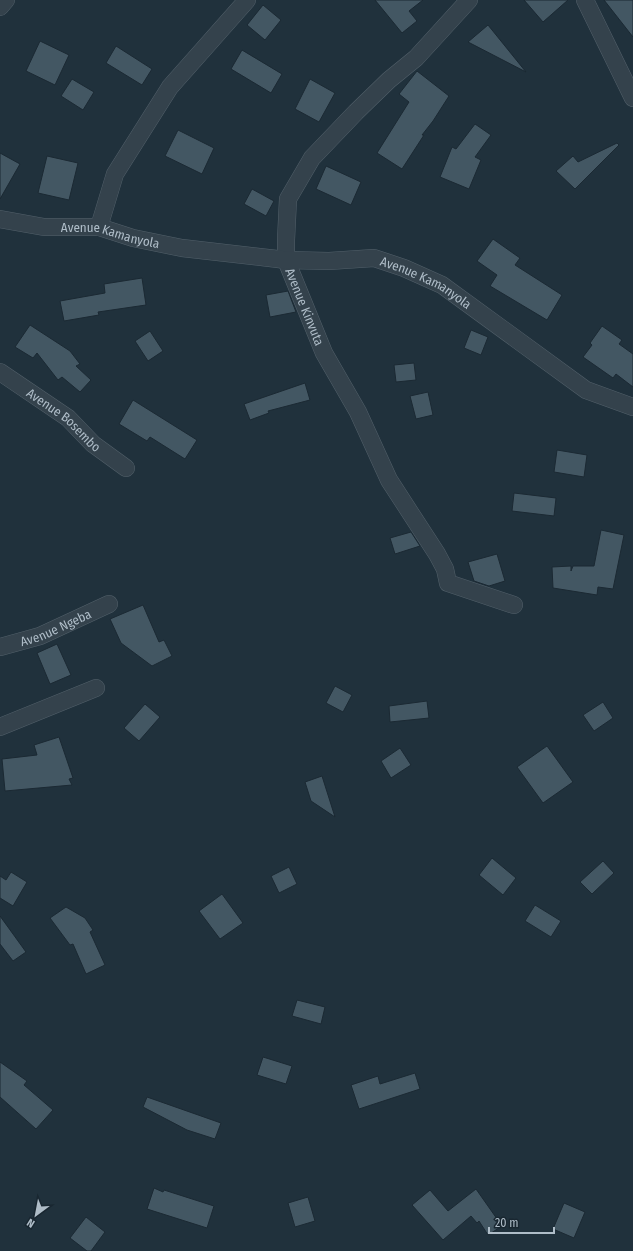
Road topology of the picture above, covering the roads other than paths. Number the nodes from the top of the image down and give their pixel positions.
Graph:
1 (6, 0) edge
2 (247, 0) edge
3 (469, 0) edge
4 (585, 0) edge
5 (0, 7) edge
6 (633, 98) edge
7 (0, 219) edge
8 (99, 227) junction
9 (286, 260) junction
10 (0, 372) edge
11 (633, 407) edge
12 (126, 468) dead end
13 (109, 604) dead end
14 (514, 605) dead end
15 (0, 647) edge
16 (96, 688) dead end
17 (0, 727) edge

1 - 5 street
2 - 8 street
3 - 9 street, Avenue Kinvuta
4 - 6 street
7 - 8 street, Avenue Kamanyola
8 - 9 street, Avenue Kamanyola
9 - 11 street, Avenue Kamanyola
9 - 14 street, Avenue Kinvuta
10 - 12 street, Avenue Bosembo
13 - 15 street, Avenue Ngeba
16 - 17 street

